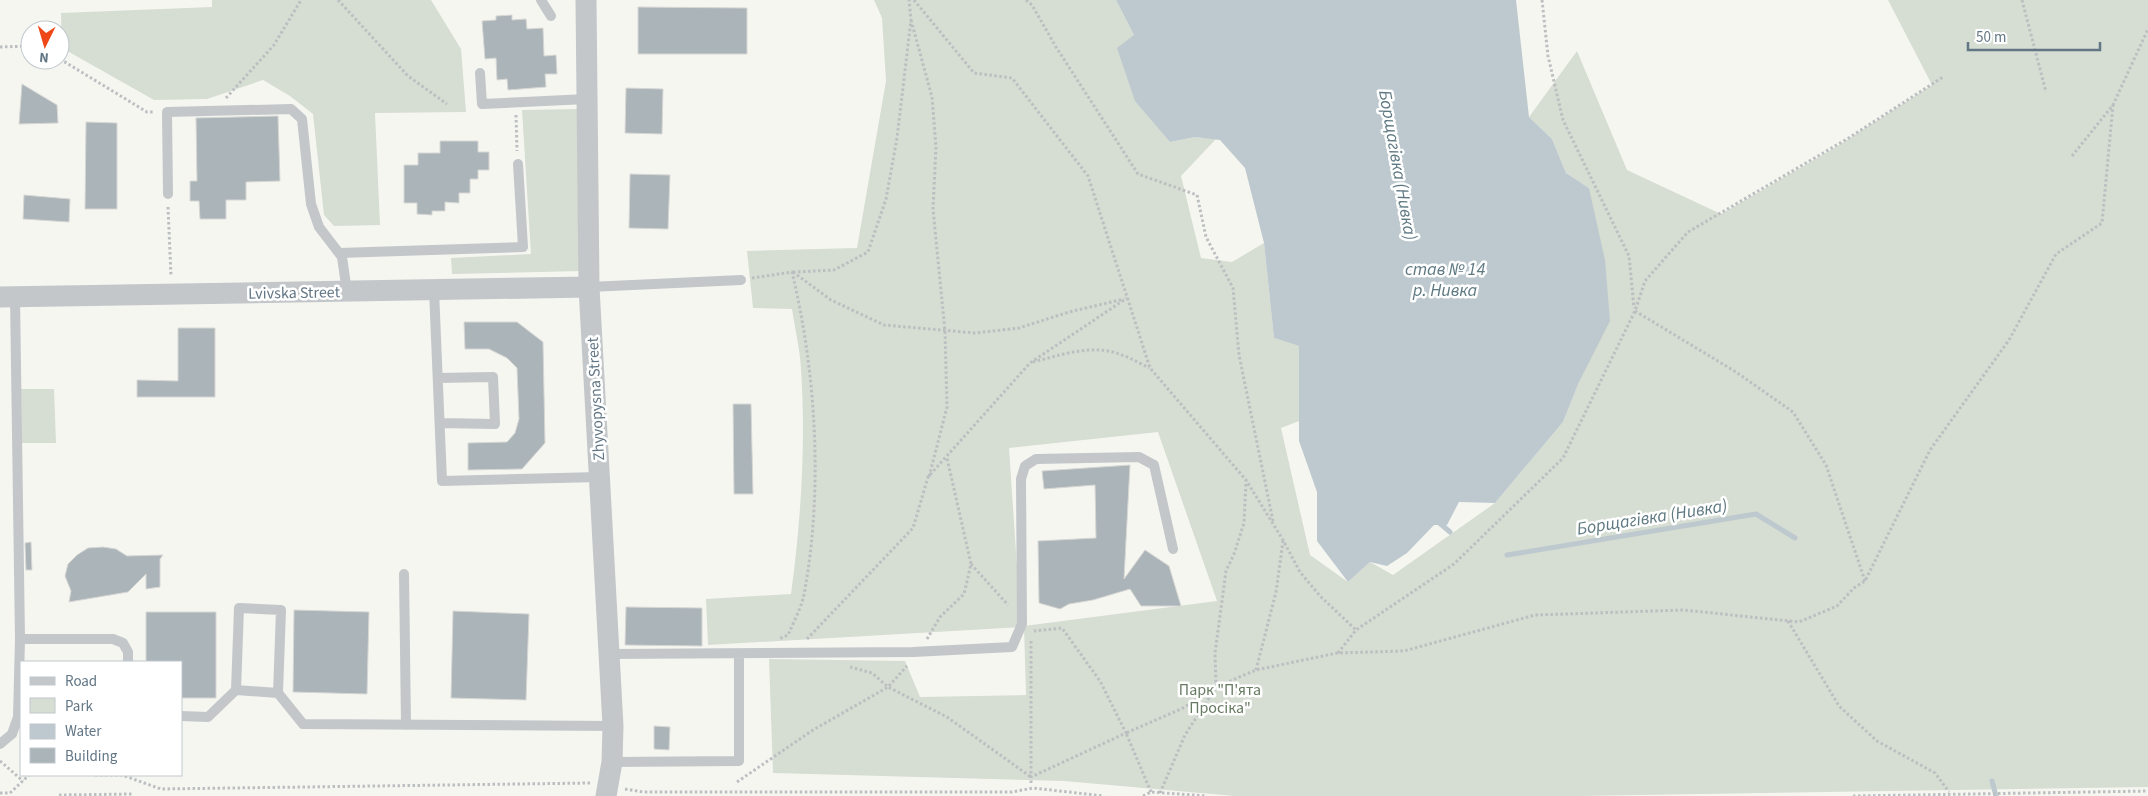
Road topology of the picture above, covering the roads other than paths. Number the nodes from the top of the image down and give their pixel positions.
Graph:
1 (541, 0) edge
2 (586, 0) edge
3 (551, 16) dead end
4 (480, 73) dead end
5 (587, 100) junction
6 (518, 164) road end
7 (168, 194) dead end
8 (339, 253) junction
9 (741, 280) road end
10 (589, 287) junction
11 (434, 290) junction
12 (347, 292) junction
13 (7, 297) edge
14 (438, 378) junction
15 (440, 424) junction
16 (599, 477) junction
17 (1173, 549) dead end
18 (404, 574) dead end
19 (20, 639) junction
20 (610, 654) junction
21 (739, 654) junction
22 (128, 661) edge
23 (236, 690) junction
24 (278, 693) junction
25 (182, 716) edge
26 (406, 725) junction
27 (613, 726) junction
28 (0, 744) edge
29 (612, 762) junction
30 (599, 790) edge

1 - 3 lane
2 - 5 street, Zhyvopysna Street
4 - 5 lane
5 - 10 street, Zhyvopysna Street
6 - 8 lane
7 - 8 lane
8 - 12 lane
9 - 10 lane
10 - 11 street, Lvivska Street
10 - 16 street, Zhyvopysna Street
11 - 12 street, Lvivska Street
11 - 14 lane
12 - 13 street, Lvivska Street
13 - 19 lane
14 - 15 lane
14 - 15 lane
15 - 16 lane
16 - 20 street, Zhyvopysna Street
17 - 21 lane
18 - 26 lane
19 - 22 lane
19 - 28 lane
20 - 21 lane
20 - 27 street, Zhyvopysna Street
21 - 29 lane
23 - 24 lane
23 - 24 lane
23 - 25 lane
24 - 26 lane
26 - 27 lane
27 - 29 street, Zhyvopysna Street
29 - 30 street, Zhyvopysna Street

